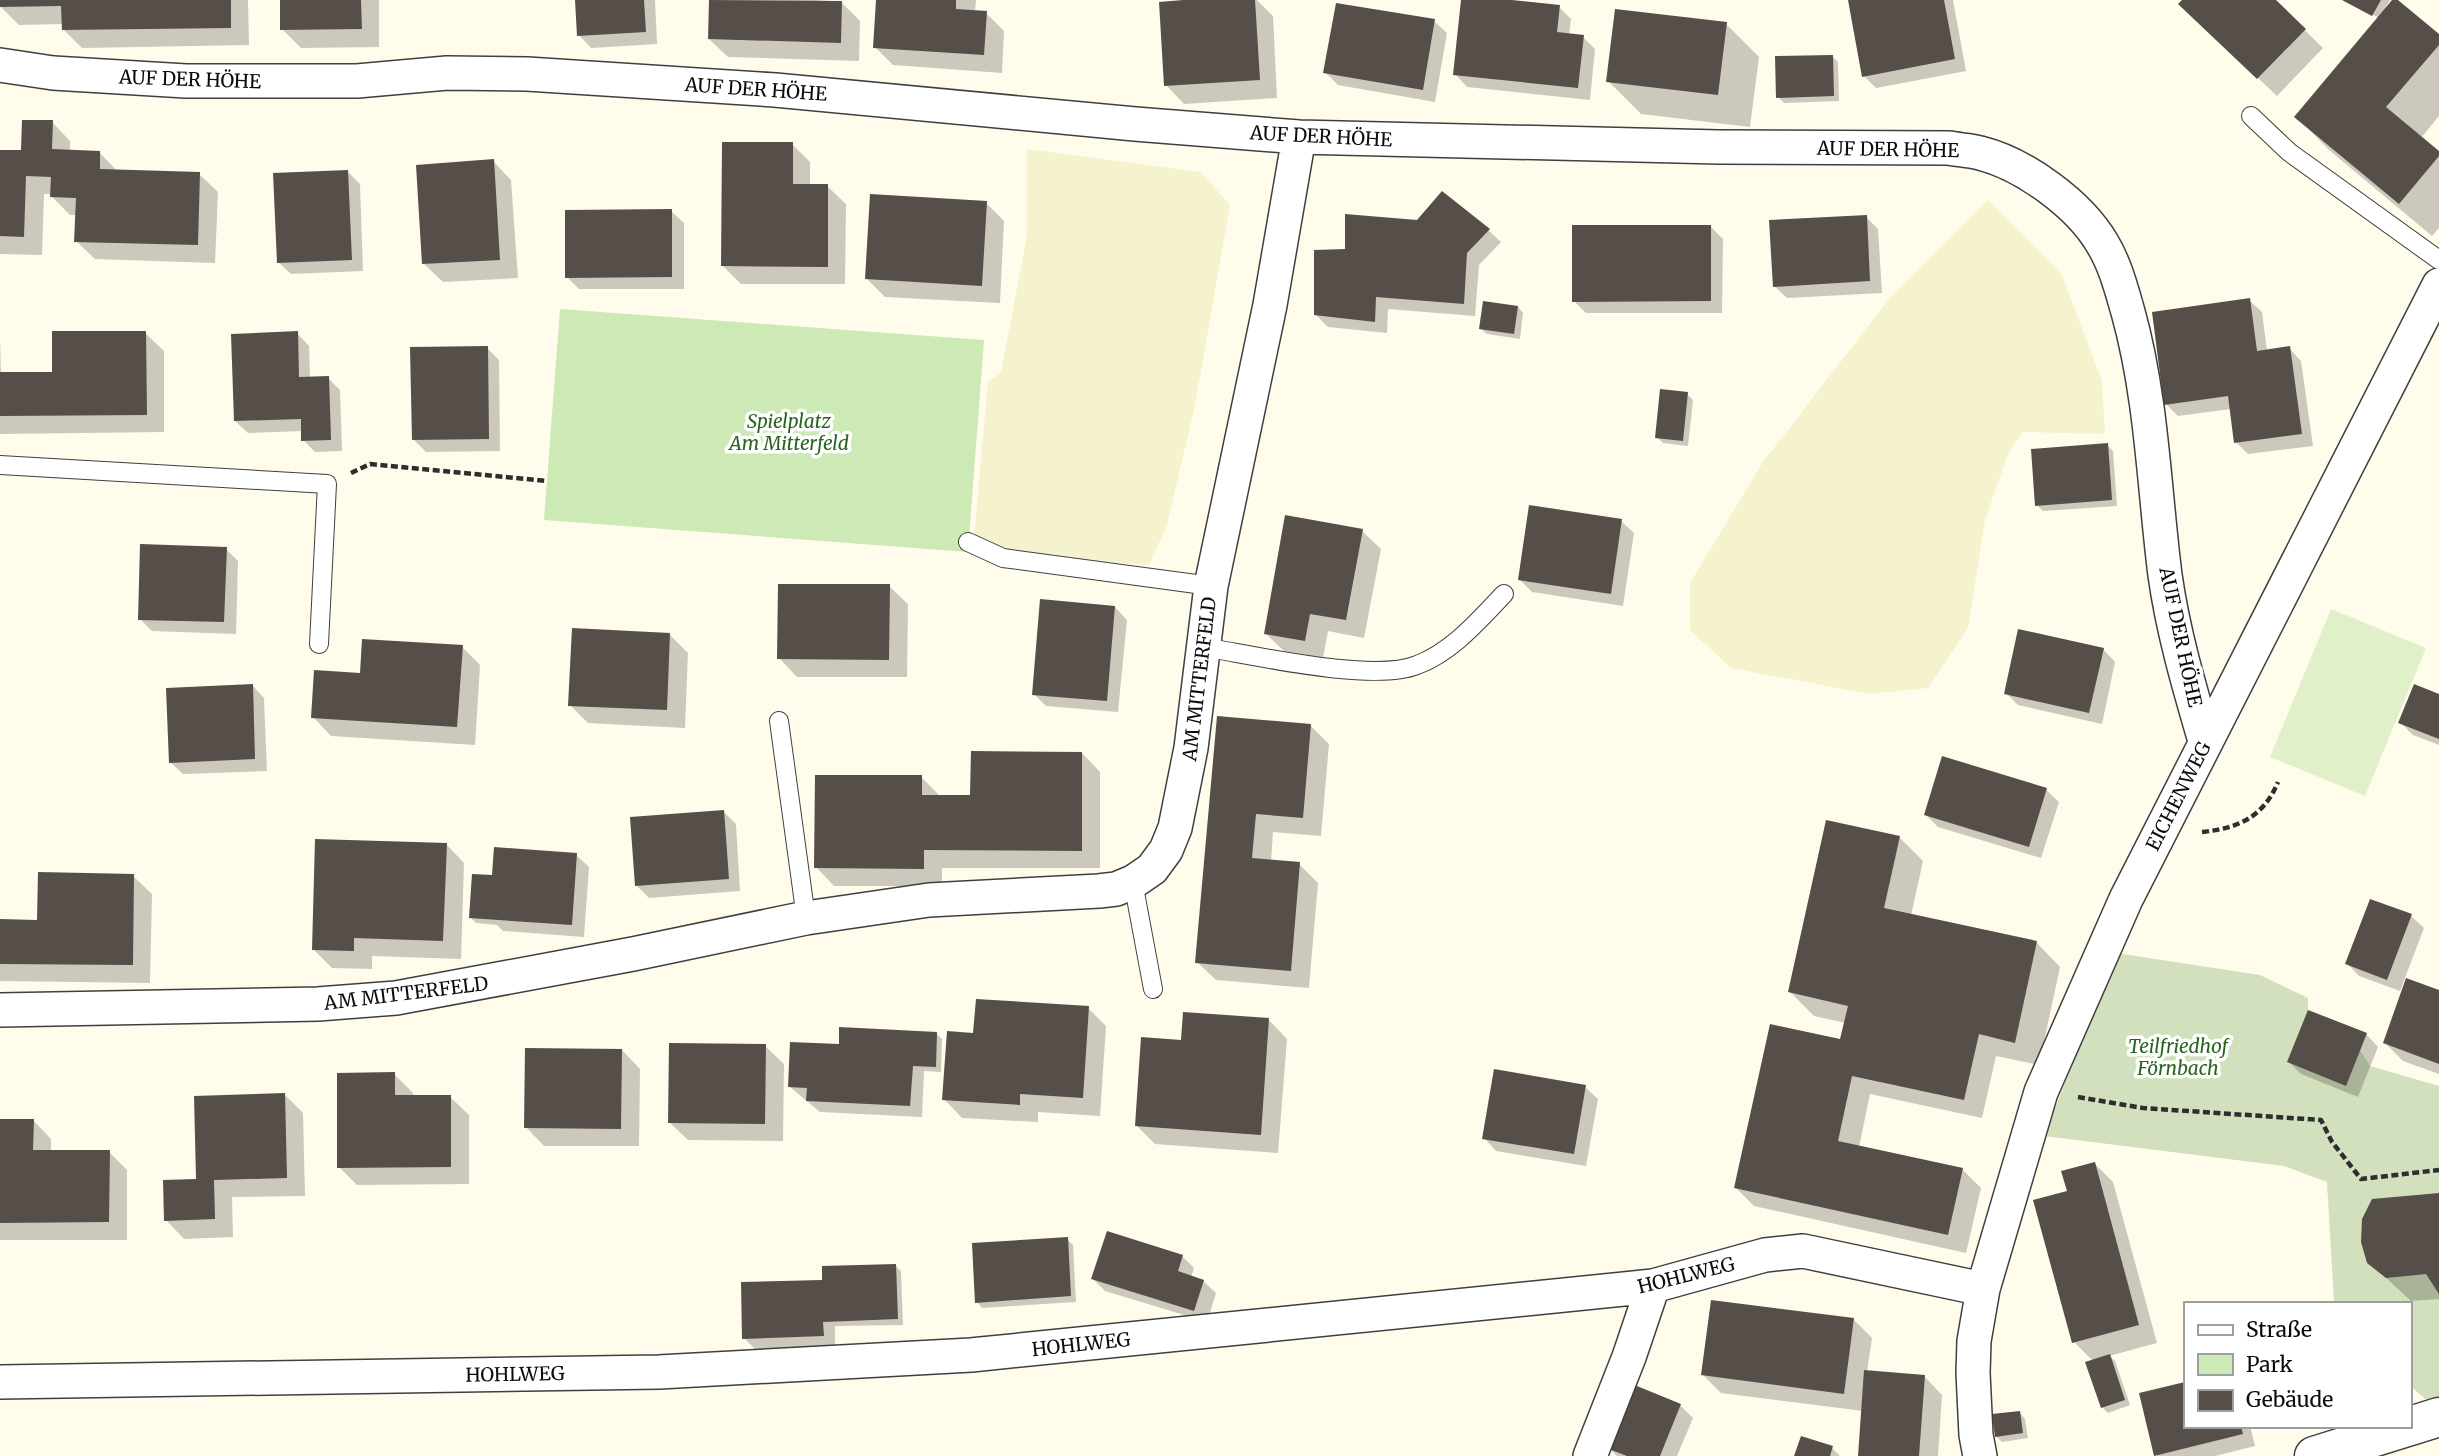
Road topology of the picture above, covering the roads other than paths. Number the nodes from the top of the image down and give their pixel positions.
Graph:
1 (0, 65) edge
2 (2251, 116) dead end
3 (1299, 137) junction
4 (2439, 260) edge
5 (2439, 285) edge
6 (0, 465) edge
7 (968, 542) dead end
8 (1211, 586) junction
9 (1504, 594) dead end
10 (319, 643) dead end
11 (1203, 647) junction
12 (779, 721) dead end
13 (2205, 741) junction
14 (1133, 882) junction
15 (806, 918) junction
16 (1153, 989) dead end
17 (0, 1010) edge
18 (1653, 1286) junction
19 (1983, 1289) junction
20 (0, 1382) edge
21 (2439, 1417) edge
22 (2411, 1426) edge
23 (2404, 1428) edge
24 (1590, 1456) edge
25 (1980, 1456) edge
26 (2314, 1456) edge

1 - 3 street, AUF DER HÖHE
2 - 4 lane
3 - 8 street, AM MITTERFELD
3 - 13 street, AUF DER HÖHE
5 - 13 street, EICHENWEG
6 - 10 lane
7 - 8 lane
8 - 11 street, AM MITTERFELD
9 - 11 lane
11 - 14 street, AM MITTERFELD
12 - 15 lane
13 - 19 street, EICHENWEG
14 - 15 street, AM MITTERFELD
14 - 16 lane
15 - 17 street, AM MITTERFELD
18 - 19 street, HOHLWEG
18 - 20 street, HOHLWEG
18 - 24 street
19 - 25 street
21 - 22 street
23 - 26 street

